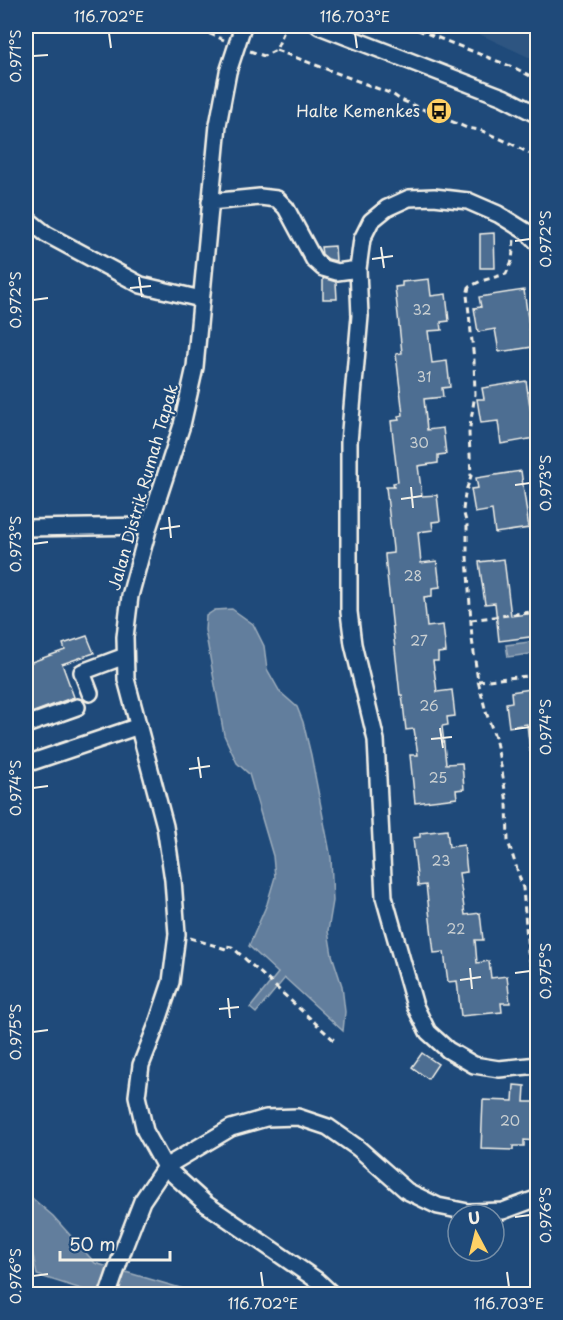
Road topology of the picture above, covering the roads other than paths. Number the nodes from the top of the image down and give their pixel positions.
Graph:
1 (243, 26) edge
2 (319, 26) edge
3 (537, 115) edge
4 (210, 202) junction
5 (26, 218) edge
6 (537, 243) edge
7 (358, 269) junction
8 (201, 299) junction
9 (149, 526) junction
10 (26, 528) edge
11 (125, 656) junction
12 (90, 693) dead end
13 (77, 707) dead end
14 (26, 725) edge
15 (139, 726) junction
16 (26, 764) edge
17 (537, 1065) edge
18 (165, 1167) junction
19 (537, 1198) edge
20 (108, 1294) edge
21 (332, 1294) edge

1 - 4 street, Jalan Distrik Rumah Tapak
2 - 3 street
4 - 7 street
4 - 8 street, Jalan Distrik Rumah Tapak
5 - 8 street
6 - 7 street
7 - 17 street
8 - 9 street, Jalan Distrik Rumah Tapak
9 - 10 street
9 - 11 street, Jalan Distrik Rumah Tapak
11 - 12 street
11 - 15 street, Jalan Distrik Rumah Tapak
13 - 14 street
15 - 16 street
15 - 18 street, Jalan Distrik Rumah Tapak
18 - 19 street
18 - 20 street
18 - 21 street, Jalan Distrik Rumah Tapak

